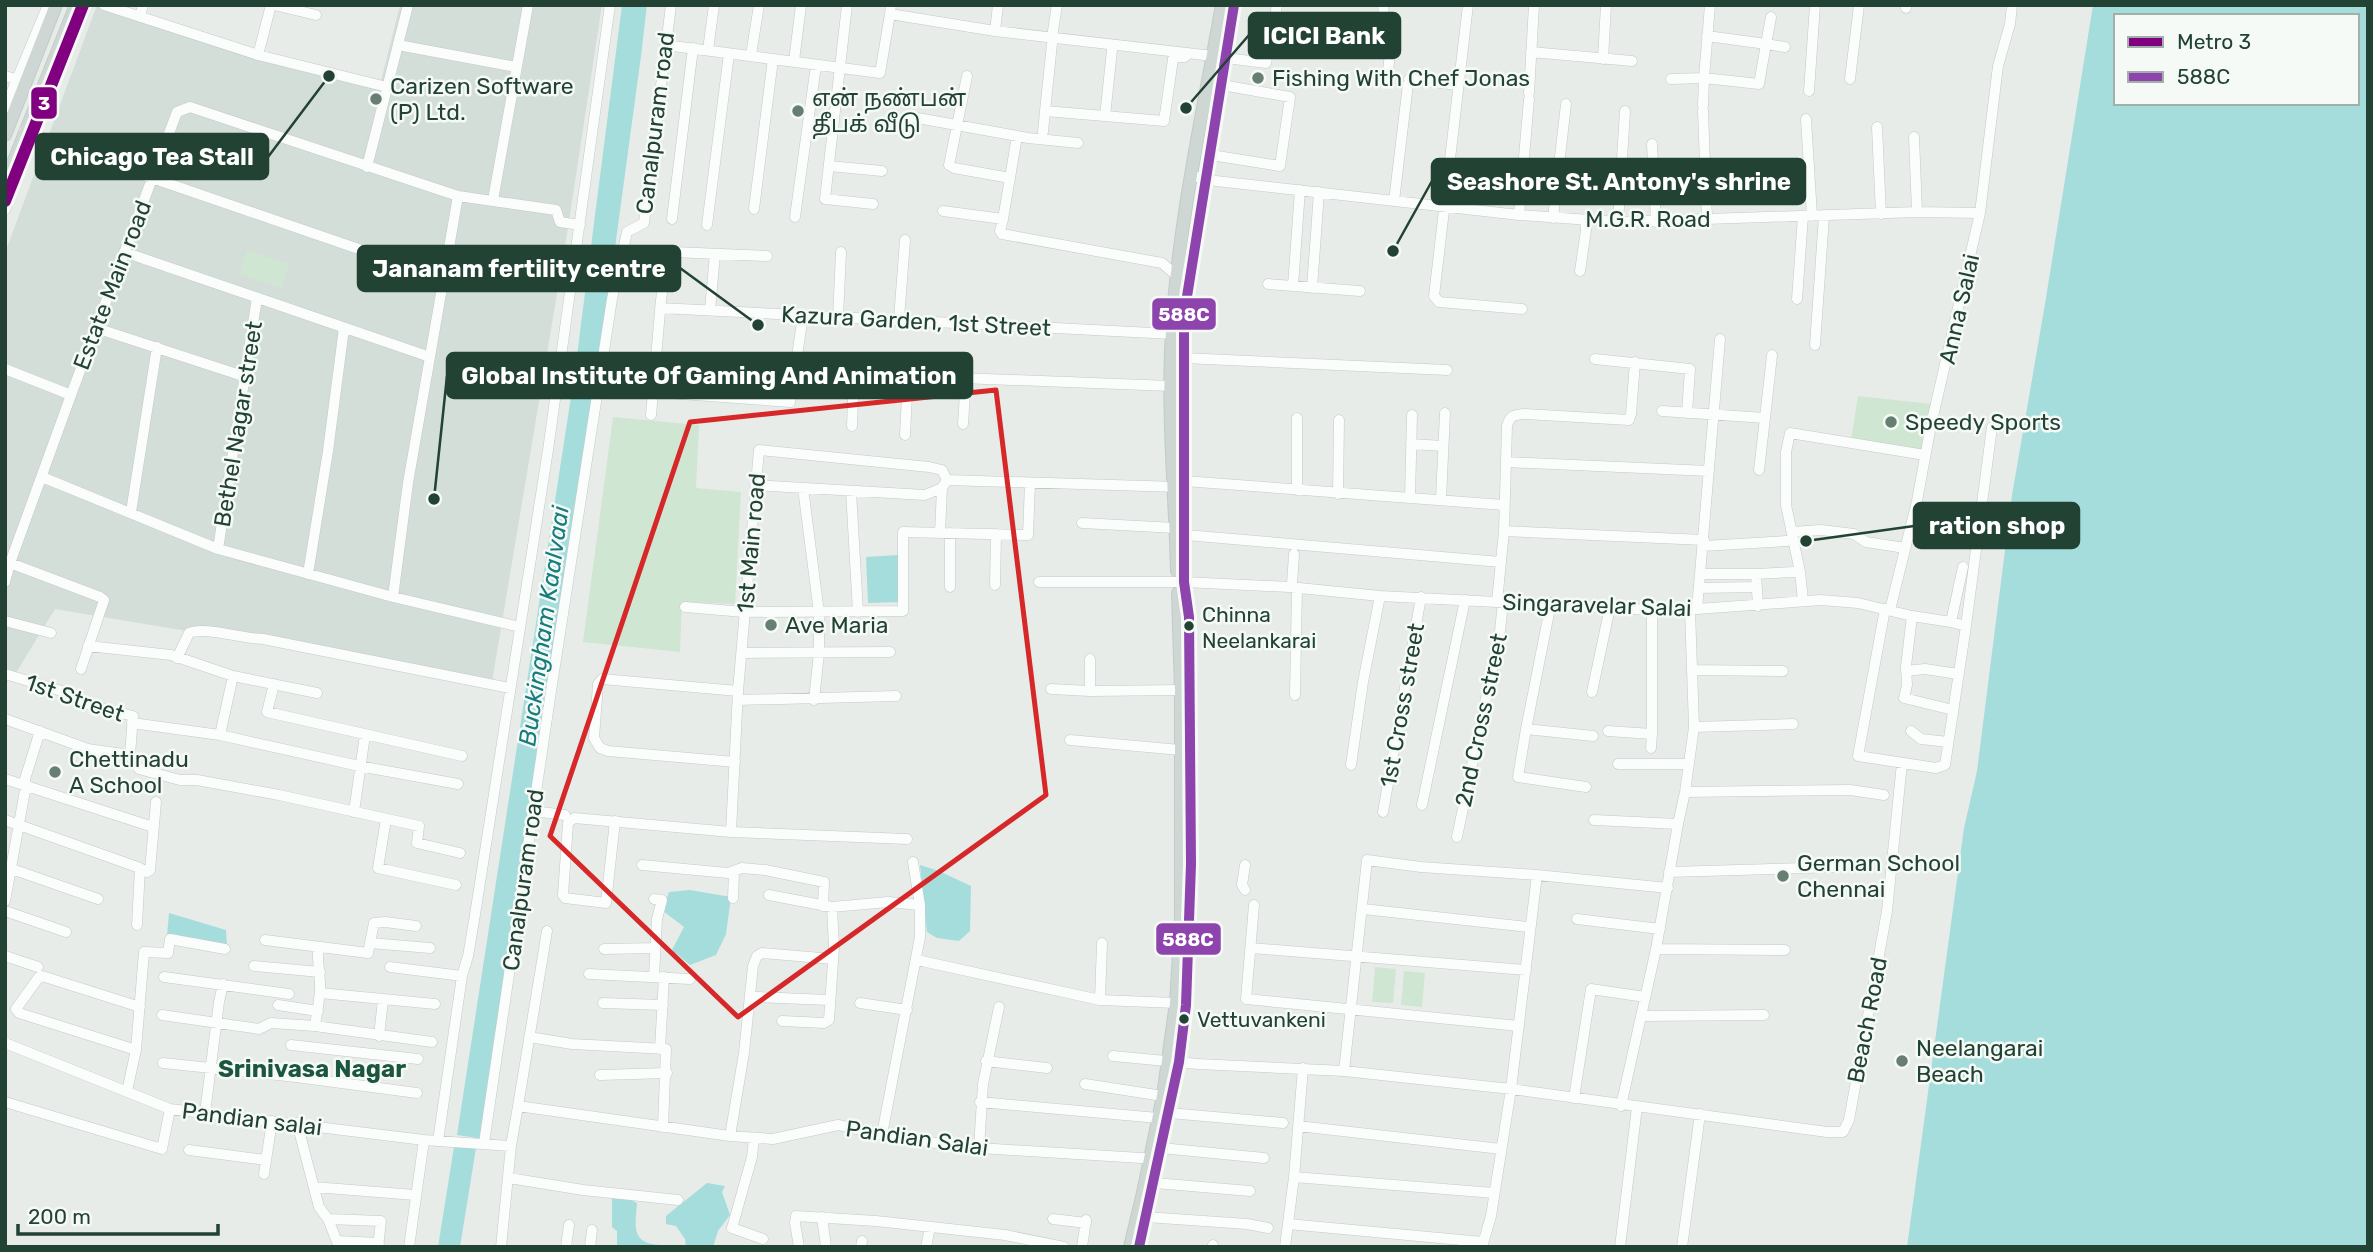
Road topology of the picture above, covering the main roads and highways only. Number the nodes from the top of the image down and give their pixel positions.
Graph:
1 (56, 5) edge
2 (76, 5) edge
3 (1222, 5) edge
4 (1234, 5) edge
5 (1217, 58) junction
6 (5, 135) edge
7 (5, 183) edge
8 (1181, 485) junction
9 (1181, 582) junction
10 (1175, 1061) junction
11 (1164, 1115) junction
12 (1157, 1155) junction
13 (1130, 1247) edge
14 (1139, 1247) edge

1 - 6 main road
2 - 7 main road
3 - 5 main road
4 - 5 main road
5 - 8 main road
5 - 8 main road
8 - 9 main road
9 - 10 main road
9 - 10 main road
10 - 11 main road
10 - 11 main road
11 - 12 main road
12 - 13 main road
12 - 14 main road

